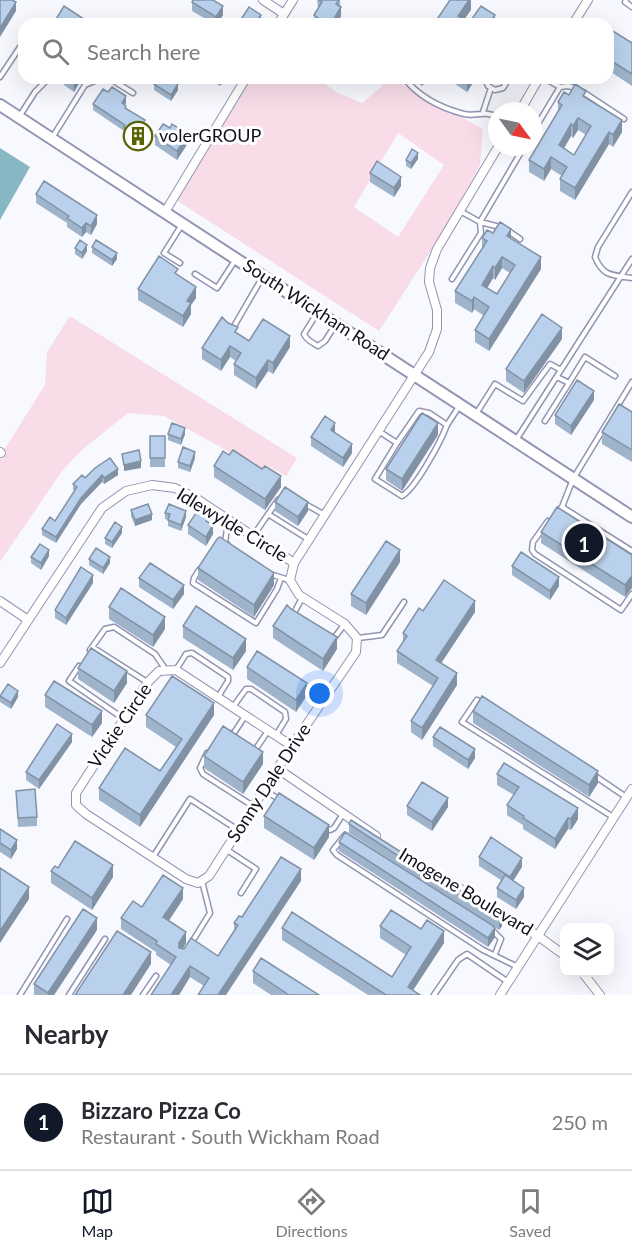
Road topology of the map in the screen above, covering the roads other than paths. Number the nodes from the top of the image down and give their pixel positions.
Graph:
1 (263, 0) edge
2 (293, 0) edge
3 (588, 0) edge
4 (626, 0) edge
5 (632, 6) edge
6 (284, 14) junction
7 (282, 18) edge
8 (577, 18) edge
9 (18, 50) edge
10 (0, 77) edge
11 (45, 84) edge
12 (87, 84) edge
13 (119, 84) edge
14 (242, 84) edge
15 (409, 84) edge
16 (487, 84) edge
17 (505, 84) edge
18 (538, 84) edge
19 (554, 84) edge
20 (560, 87) junction
21 (491, 88) junction
22 (133, 93) dead end
23 (526, 102) edge
24 (0, 105) edge
25 (483, 112) junction
26 (488, 114) edge
27 (19, 117) junction
28 (542, 117) edge
29 (624, 119) edge
30 (52, 138) junction
31 (493, 156) edge
32 (519, 156) edge
33 (632, 192) edge
34 (460, 211) junction
35 (165, 212) junction
36 (480, 222) junction
37 (182, 223) junction
38 (520, 239) dead end
39 (236, 258) junction
40 (632, 259) edge
41 (180, 263) dead end
42 (195, 274) dead end
43 (263, 276) junction
44 (621, 276) junction
45 (632, 278) edge
46 (452, 279) dead end
47 (318, 312) junction
48 (336, 323) junction
49 (231, 331) edge
50 (561, 370) junction
51 (415, 375) junction
52 (557, 376) junction
53 (615, 376) dead end
54 (632, 382) edge
55 (569, 384) junction
56 (460, 404) junction
57 (475, 414) junction
58 (545, 422) dead end
59 (447, 425) junction
60 (379, 431) junction
61 (516, 441) junction
62 (396, 443) junction
63 (573, 478) junction
64 (282, 493) edge
65 (296, 498) edge
66 (562, 507) junction
67 (268, 514) junction
68 (325, 515) junction
69 (632, 517) edge
70 (232, 522) junction
71 (253, 536) junction
72 (309, 540) junction
73 (230, 547) edge
74 (632, 551) edge
75 (204, 563) edge
76 (294, 563) junction
77 (264, 570) edge
78 (281, 578) junction
79 (290, 580) junction
80 (632, 594) edge
81 (302, 597) junction
82 (0, 601) edge
83 (404, 602) dead end
84 (293, 617) edge
85 (28, 620) junction
86 (345, 624) junction
87 (357, 638) junction
88 (330, 639) edge
89 (92, 647) junction
90 (87, 656) edge
91 (0, 663) edge
92 (81, 664) edge
93 (176, 670) junction
94 (166, 671) junction
95 (148, 682) junction
96 (218, 698) junction
97 (487, 706) edge
98 (233, 707) junction
99 (245, 715) junction
100 (124, 719) junction
101 (224, 730) edge
102 (272, 733) junction
103 (292, 746) junction
104 (208, 751) edge
105 (254, 752) edge
106 (278, 770) junction
107 (591, 774) edge
108 (632, 789) edge
109 (264, 790) junction
110 (627, 797) junction
111 (283, 802) edge
112 (254, 806) junction
113 (344, 814) junction
114 (614, 818) junction
115 (321, 825) edge
116 (238, 831) junction
117 (346, 836) edge
118 (383, 841) edge
119 (393, 847) edge
120 (226, 850) junction
121 (153, 857) junction
122 (202, 880) junction
123 (241, 893) dead end
124 (67, 920) dead end
125 (485, 925) edge
126 (538, 936) junction
127 (105, 939) dead end
128 (188, 948) edge
129 (560, 952) edge
130 (495, 954) junction
131 (518, 967) junction
132 (156, 976) dead end
133 (586, 977) edge
134 (508, 982) junction
135 (20, 995) edge
136 (69, 995) edge
137 (143, 995) edge
138 (434, 995) edge
139 (500, 995) edge
140 (600, 995) edge

1 - 6 street
2 - 6 street
3 - 8 street
4 - 5 lane
6 - 7 street
9 - 10 lane
11 - 27 lane
12 - 30 lane
13 - 22 lane
14 - 35 street
15 - 25 lane
16 - 21 lane
17 - 21 lane
18 - 23 street
19 - 20 lane
20 - 28 lane
20 - 29 lane
21 - 25 lane
24 - 27 main road, South Wickham Road
25 - 26 lane
27 - 30 main road, South Wickham Road
30 - 35 main road, South Wickham Road
31 - 34 street, Idlewylde Circle
32 - 36 lane
33 - 44 lane
34 - 36 lane
34 - 51 street, Idlewylde Circle
35 - 37 main road, South Wickham Road
36 - 38 lane
36 - 46 lane
37 - 39 main road, South Wickham Road
37 - 41 lane
39 - 42 lane
39 - 43 main road, South Wickham Road
40 - 44 lane
43 - 47 main road, South Wickham Road
43 - 49 lane
44 - 45 lane
44 - 50 lane
47 - 48 main road, South Wickham Road
47 - 48 lane
48 - 51 main road, South Wickham Road
50 - 52 lane
50 - 57 lane
51 - 56 main road, South Wickham Road
51 - 60 street, Idlewylde Circle
52 - 55 lane
52 - 61 lane
53 - 55 lane
54 - 63 lane
55 - 58 lane
56 - 57 main road, South Wickham Road
56 - 59 lane
57 - 61 main road, South Wickham Road
59 - 62 lane
59 - 62 lane
60 - 62 lane
60 - 68 street, Idlewylde Circle
61 - 63 main road, South Wickham Road
63 - 66 lane
63 - 69 main road, South Wickham Road
64 - 67 lane
65 - 68 lane
66 - 74 lane
66 - 80 lane
67 - 71 lane
67 - 72 lane
68 - 72 street, Idlewylde Circle
70 - 71 street, Idlewylde Circle
70 - 73 lane
70 - 85 street, Idlewylde Circle
71 - 76 street, Idlewylde Circle
72 - 76 street, Idlewylde Circle
75 - 78 lane
76 - 79 street
77 - 78 lane
78 - 79 lane
79 - 81 street
81 - 84 lane
81 - 86 street
82 - 85 street
83 - 87 lane
85 - 91 street, Idlewylde Circle
86 - 87 street
86 - 88 lane
87 - 103 street, Sonny Dale Drive
89 - 90 lane
89 - 94 lane
89 - 95 lane
92 - 100 lane
93 - 94 street, Vickie Circle
93 - 96 street
93 - 96 lane
94 - 95 street, Vickie Circle
95 - 100 street, Vickie Circle
96 - 98 street
97 - 114 lane
98 - 99 street
98 - 102 lane
99 - 101 lane
99 - 102 street
100 - 121 street, Vickie Circle
102 - 103 street
102 - 105 lane
103 - 106 street, Sonny Dale Drive
104 - 112 lane
106 - 109 street, Sonny Dale Drive
106 - 113 street, Imogene Boulevard
107 - 110 lane
108 - 110 street
109 - 111 lane
109 - 112 street, Sonny Dale Drive
110 - 114 street
112 - 116 street, Sonny Dale Drive
113 - 115 lane
113 - 118 street, Imogene Boulevard
114 - 126 street
116 - 120 street, Sonny Dale Drive
116 - 121 lane
117 - 130 lane
119 - 126 street, Imogene Boulevard
120 - 122 street, Sonny Dale Drive
120 - 123 lane
121 - 122 street, Vickie Circle
122 - 128 lane
124 - 135 lane
125 - 130 lane
126 - 129 street, Imogene Boulevard
126 - 131 street
127 - 136 lane
130 - 131 lane
131 - 134 street
132 - 137 lane
133 - 140 street
134 - 138 lane
134 - 139 street

